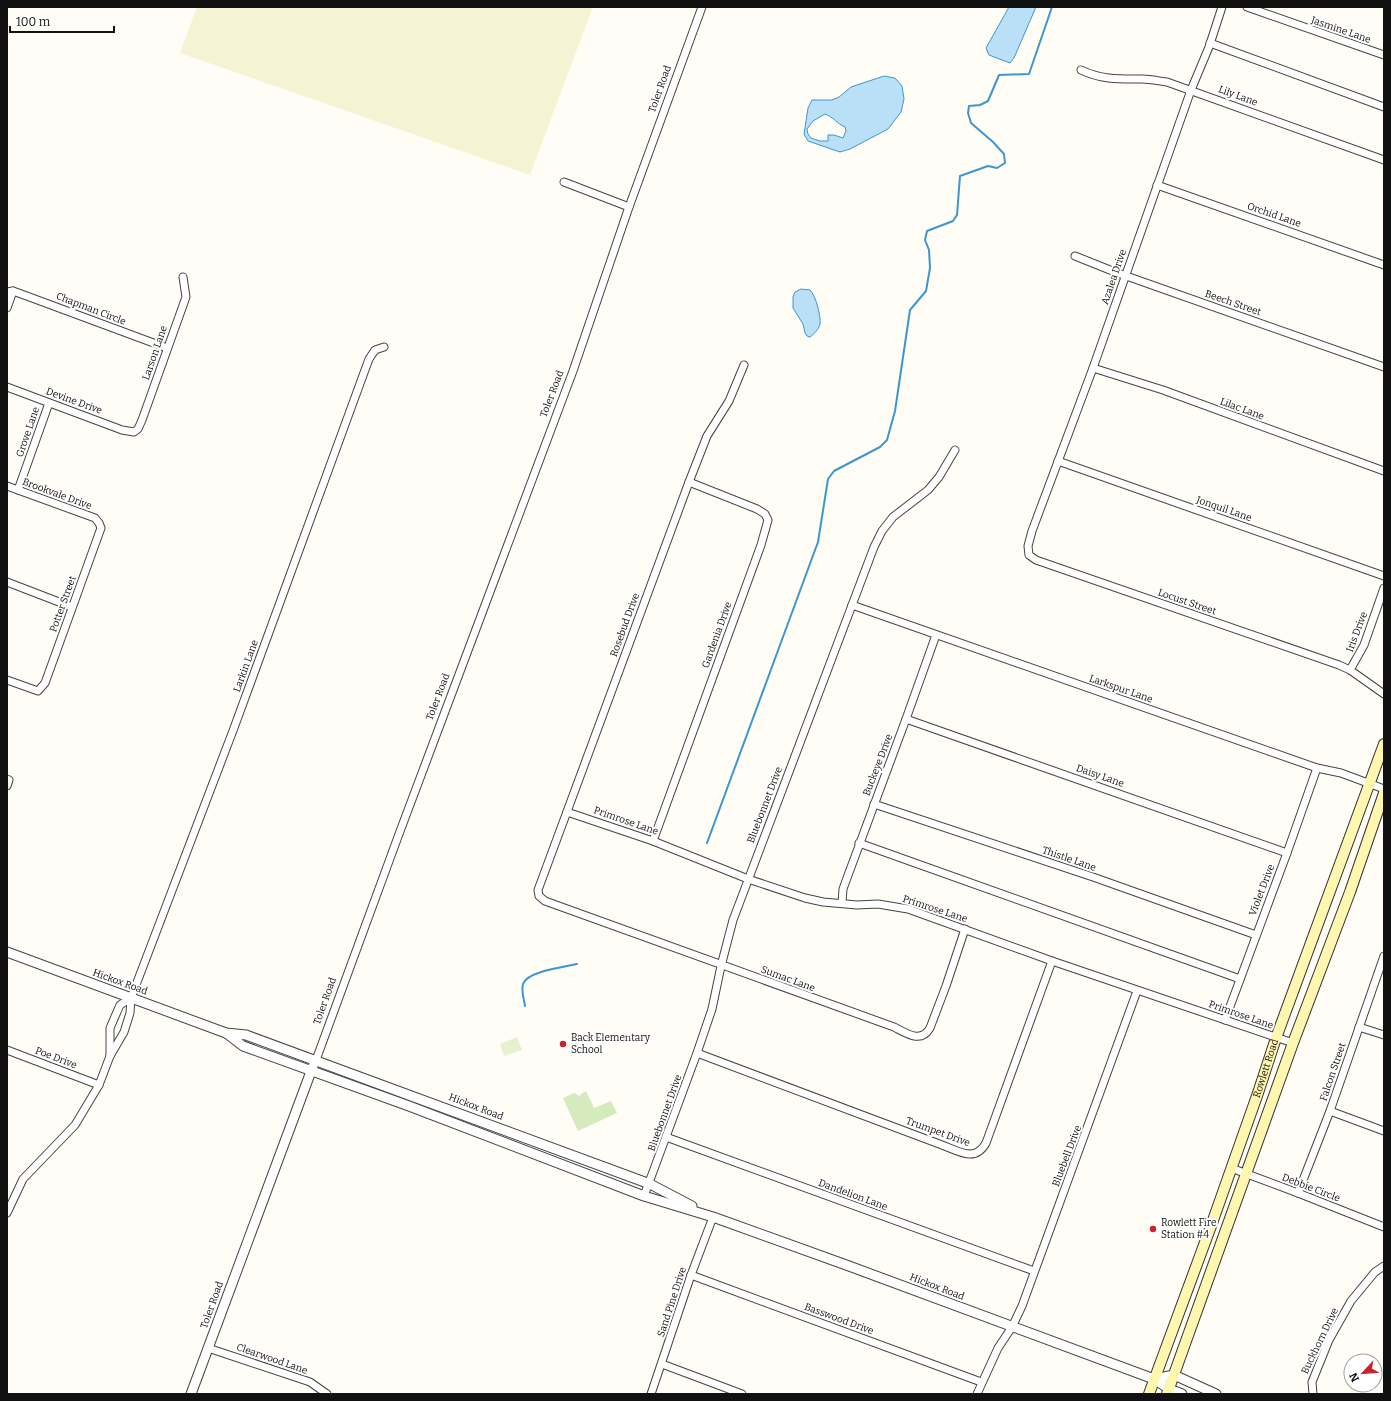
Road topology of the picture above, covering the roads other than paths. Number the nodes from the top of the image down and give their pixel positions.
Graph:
1 (702, 7) edge
2 (1222, 7) edge
3 (1246, 7) edge
4 (1210, 43) junction
5 (1384, 55) edge
6 (1081, 70) dead end
7 (1191, 90) junction
8 (1384, 107) edge
9 (1384, 160) edge
10 (564, 182) dead end
11 (1157, 185) junction
12 (629, 207) junction
13 (1075, 256) dead end
14 (1384, 265) edge
15 (1125, 275) junction
16 (183, 277) dead end
17 (10, 292) edge
18 (7, 308) edge
19 (384, 347) dead end
20 (167, 348) junction
21 (744, 365) dead end
22 (1384, 367) edge
23 (1093, 368) junction
24 (7, 387) edge
25 (48, 403) junction
26 (134, 432) joint
27 (955, 450) dead end
28 (1058, 461) junction
29 (1384, 471) edge
30 (689, 482) junction
31 (7, 486) edge
32 (18, 490) junction
33 (99, 523) joint
34 (1029, 555) joint
35 (1384, 576) edge
36 (7, 582) edge
37 (1384, 588) edge
38 (852, 605) junction
39 (72, 607) junction
40 (936, 634) junction
41 (1350, 670) junction
42 (7, 680) edge
43 (1384, 694) edge
44 (906, 719) junction
45 (1384, 744) edge
46 (1316, 768) junction
47 (1370, 784) junction
48 (1384, 788) edge
49 (1384, 793) edge
50 (874, 804) junction
51 (567, 812) junction
52 (653, 841) junction
53 (859, 844) junction
54 (1287, 853) junction
55 (748, 879) junction
56 (539, 896) joint
57 (842, 903) junction
58 (965, 929) junction
59 (1256, 935) junction
60 (7, 952) edge
61 (1384, 956) edge
62 (1052, 961) junction
63 (721, 966) junction
64 (1240, 979) junction
65 (1138, 991) junction
66 (131, 998) junction
67 (1225, 1020) junction
68 (1359, 1027) junction
69 (226, 1033) junction
70 (1384, 1035) edge
71 (1276, 1038) junction
72 (1293, 1044) junction
73 (7, 1050) edge
74 (697, 1053) junction
75 (110, 1056) junction
76 (316, 1060) junction
77 (311, 1071) junction
78 (99, 1085) junction
79 (1330, 1111) junction
80 (481, 1121) junction
81 (1384, 1131) edge
82 (477, 1132) junction
83 (666, 1137) junction
84 (494, 1139) junction
85 (567, 1153) junction
86 (1231, 1168) junction
87 (1246, 1174) junction
88 (650, 1184) junction
89 (1298, 1192) junction
90 (644, 1196) junction
91 (7, 1213) edge
92 (713, 1217) junction
93 (1384, 1227) edge
94 (1384, 1266) edge
95 (1034, 1271) junction
96 (691, 1275) junction
97 (1012, 1327) junction
98 (208, 1348) junction
99 (662, 1364) junction
100 (1174, 1375) junction
101 (1154, 1378) junction
102 (981, 1382) junction
103 (1168, 1392) edge
104 (1313, 1392) edge
105 (190, 1394) edge
106 (327, 1394) edge
107 (651, 1394) edge
108 (742, 1394) edge
109 (977, 1394) edge
110 (1149, 1394) edge
111 (1182, 1394) edge
112 (1216, 1394) edge

1 - 12 street, Toler Road
2 - 4 street, Azalea Drive
3 - 5 street, Jasmine Lane
4 - 7 street, Azalea Drive
4 - 8 street
6 - 7 street, Lily Lane
7 - 9 street, Lily Lane
7 - 11 street, Azalea Drive
10 - 12 street
11 - 14 street, Orchid Lane
11 - 15 street, Azalea Drive
12 - 76 street, Toler Road
13 - 15 street, Beech Street
15 - 22 street, Beech Street
15 - 23 street, Azalea Drive
16 - 20 street, Larson Lane
17 - 18 street
17 - 20 street, Chapman Circle
19 - 66 street, Larkin Lane
20 - 26 street, Larson Lane
21 - 30 street, Rosebud Drive
23 - 28 street, Azalea Drive
23 - 29 street, Lilac Lane
24 - 25 street, Devine Drive
25 - 26 street, Devine Drive
25 - 32 street, Grove Lane
27 - 38 street, Bluebonnet Drive
28 - 34 street, Azalea Drive
28 - 35 street, Jonquil Lane
30 - 51 street, Rosebud Drive
30 - 52 street, Gardenia Drive
31 - 32 street, Brookvale Drive
32 - 33 street, Brookvale Drive
33 - 39 street, Potter Street
34 - 41 street, Locust Street
36 - 39 street
37 - 41 street, Iris Drive
38 - 40 street, Larkspur Lane
38 - 55 street, Bluebonnet Drive
39 - 42 street, Potter Street
40 - 44 street, Buckeye Drive
40 - 46 street, Larkspur Lane
41 - 43 street
44 - 50 street, Buckeye Drive
44 - 54 street, Daisy Lane
45 - 47 main road, Rowlett Road
46 - 47 street, Larkspur Lane
46 - 54 street, Violet Drive
47 - 48 street, Larkspur Lane
47 - 71 main road, Rowlett Road
49 - 72 main road, Rowlett Road
50 - 53 street, Buckeye Drive
50 - 59 street, Thistle Lane
51 - 52 street, Primrose Lane
51 - 56 street, Rosebud Drive
52 - 55 street, Primrose Lane
53 - 57 street, Buckeye Drive
53 - 64 street
54 - 59 street, Violet Drive
55 - 57 street, Primrose Lane
55 - 63 street, Bluebonnet Drive
56 - 63 street, Sumac Lane
57 - 58 street, Primrose Lane
58 - 62 street, Primrose Lane
58 - 63 street, Sumac Lane
59 - 64 street, Violet Drive
60 - 66 street, Hickox Road
61 - 68 street, Falcon Street
62 - 65 street, Primrose Lane
62 - 74 street, Trumpet Drive
63 - 74 street, Bluebonnet Drive
64 - 67 street, Violet Drive
65 - 67 street, Primrose Lane
65 - 95 street, Bluebell Drive
66 - 69 street, Hickox Road
66 - 75 street
66 - 75 street
67 - 71 street, Primrose Lane
68 - 70 street
68 - 79 street, Falcon Street
69 - 76 street, Hickox Road
69 - 77 street, Hickox Road
71 - 72 street, Primrose Lane
71 - 86 main road, Rowlett Road
72 - 87 main road, Rowlett Road
73 - 78 street, Poe Drive
74 - 83 street, Bluebonnet Drive
75 - 78 street
76 - 77 street, Toler Road
76 - 80 street, Hickox Road
77 - 82 street, Hickox Road
77 - 98 street, Toler Road
78 - 91 street
79 - 81 street
79 - 89 street, Falcon Street
80 - 82 street
80 - 85 street, Hickox Road
82 - 84 street, Hickox Road
83 - 88 street, Bluebonnet Drive
83 - 95 street, Dandelion Lane
84 - 85 street
84 - 90 street, Hickox Road
85 - 88 street, Hickox Road
86 - 87 street, Debbie Circle
86 - 101 main road, Rowlett Road
87 - 89 street, Debbie Circle
87 - 100 main road, Rowlett Road
88 - 90 street, Bluebonnet Drive
88 - 92 street, Hickox Road
89 - 93 street, Debbie Circle
90 - 92 street, Hickox Road
92 - 96 street, Sand Pine Drive
92 - 97 street, Hickox Road
94 - 104 street, Buckhorn Drive
95 - 97 street, Bluebell Drive
96 - 99 street, Sand Pine Drive
96 - 102 street, Basswood Drive
97 - 101 street, Hickox Road
97 - 102 street, Bluebell Drive
98 - 105 street, Toler Road
98 - 106 street, Clearwood Lane
99 - 107 street, Sand Pine Drive
99 - 108 street
100 - 101 street, Hickox Road
100 - 103 main road, Rowlett Road
100 - 112 street
101 - 103 street, Hickox Road
101 - 110 main road, Rowlett Road
102 - 109 street, Bluebell Drive
103 - 111 street, Hickox Road

